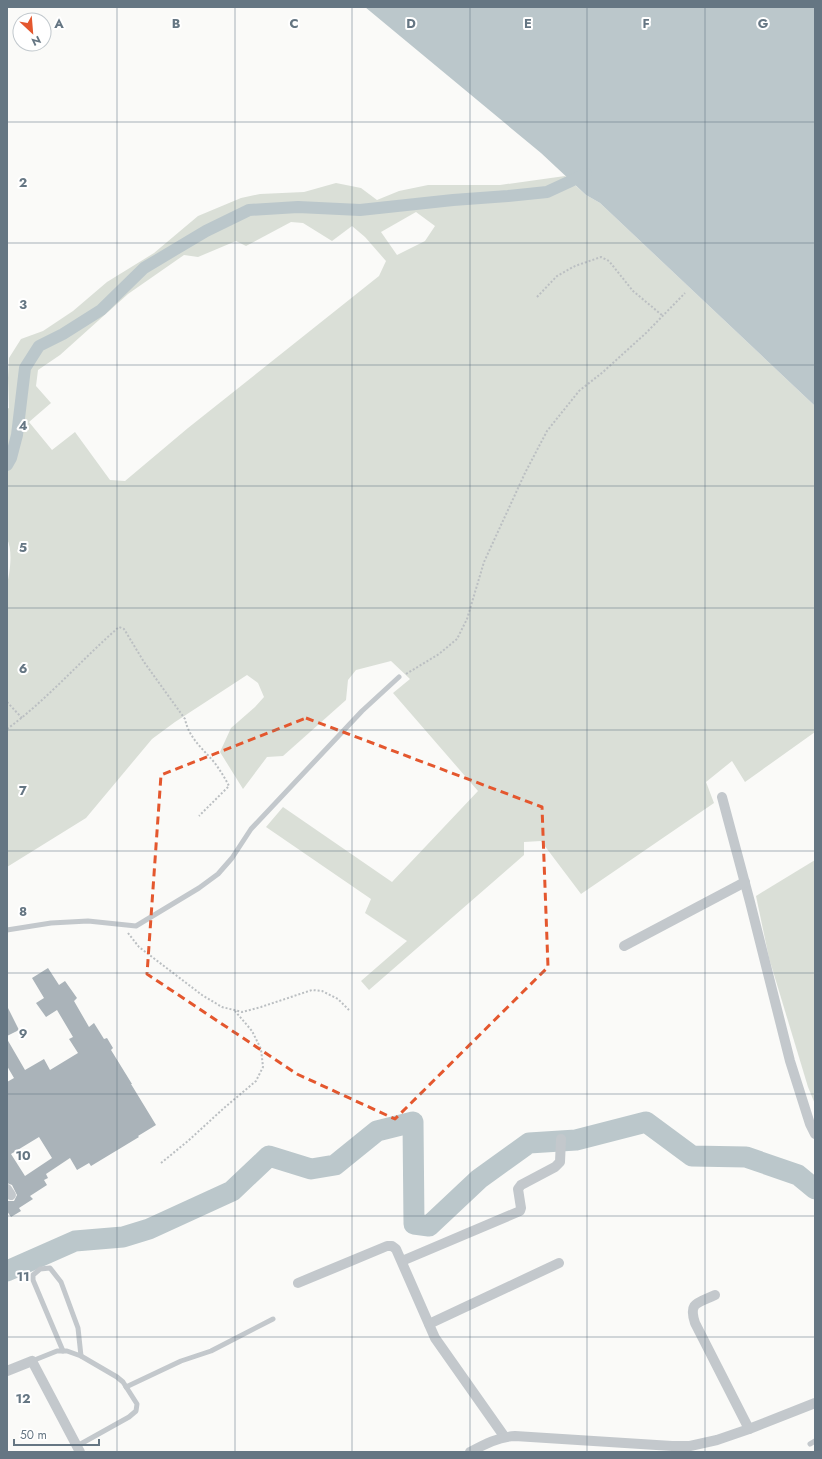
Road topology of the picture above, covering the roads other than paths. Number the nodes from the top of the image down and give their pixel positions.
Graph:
1 (400, 677) road end
2 (722, 797) dead end
3 (745, 882) junction
4 (7, 930) edge
5 (624, 946) dead end
6 (815, 1134) edge
7 (561, 1139) dead end
8 (402, 1261) junction
9 (559, 1263) dead end
10 (298, 1283) dead end
11 (715, 1295) dead end
12 (273, 1319) dead end
13 (429, 1324) junction
14 (63, 1351) junction
15 (81, 1356) junction
16 (32, 1361) junction
17 (7, 1371) edge
18 (126, 1386) junction
19 (815, 1403) edge
20 (749, 1429) junction
21 (504, 1436) junction
22 (78, 1449) edge
23 (470, 1452) edge

1 - 4 lane
2 - 3 street
3 - 5 street
3 - 6 street
7 - 8 street
8 - 10 street
8 - 13 street
9 - 13 street
11 - 20 street
12 - 18 lane
13 - 21 street
14 - 15 lane
14 - 15 lane
14 - 16 lane
15 - 18 lane
16 - 17 street
16 - 22 street
18 - 22 lane
19 - 20 street
20 - 21 street
21 - 23 street

